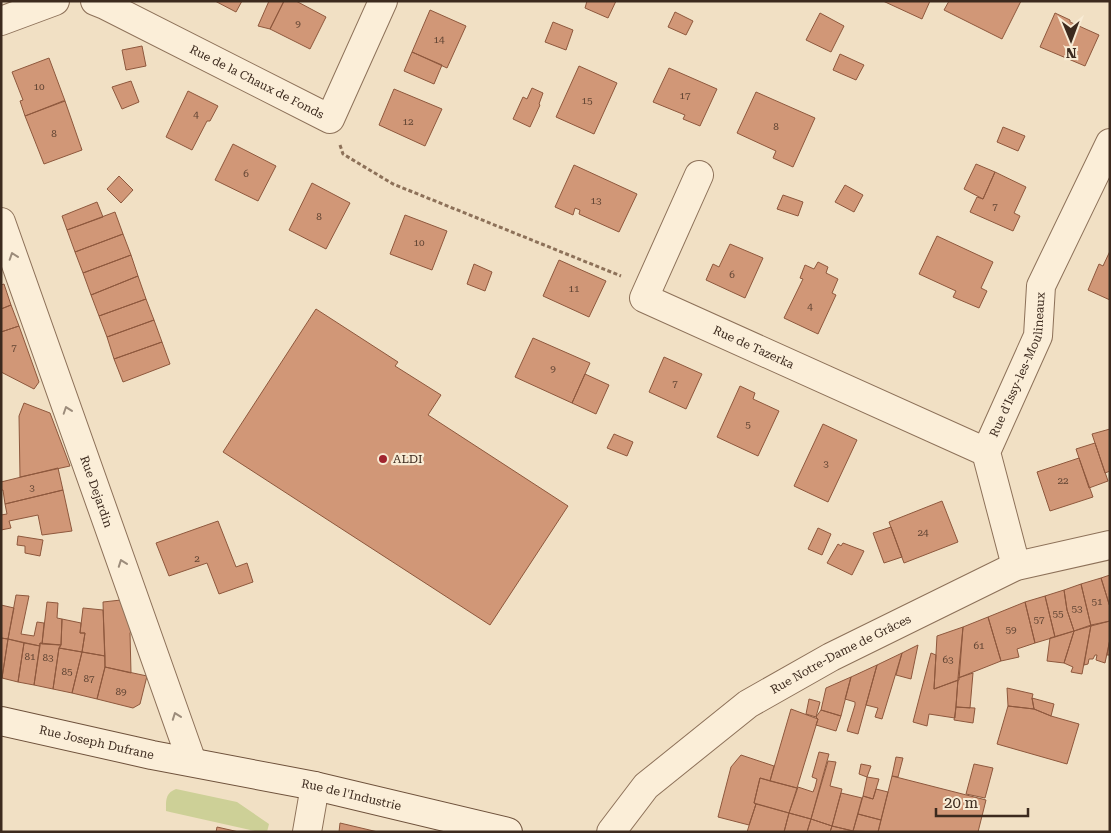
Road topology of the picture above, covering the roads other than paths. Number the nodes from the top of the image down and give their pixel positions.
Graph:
1 (55, 1) edge
2 (95, 1) edge
3 (383, 1) edge
4 (1, 22) edge
5 (1110, 143) edge
6 (699, 175) dead end
7 (1, 222) edge
8 (986, 452) junction
9 (1110, 545) edge
10 (1016, 566) junction
11 (1, 721) edge
12 (192, 762) junction
13 (315, 786) junction
14 (307, 832) edge
15 (508, 832) edge
16 (612, 832) edge

1 - 4 street
2 - 3 street, Rue de la Chaux de Fonds
5 - 8 street, Rue d'Issy-les-Moulineaux
6 - 8 street, Rue de Tazerka
12 -> 7 street, Rue Dejardin
8 - 10 street, Rue d'Issy-les-Moulineaux
9 - 10 street, Rue Notre-Dame de Grâces
10 - 16 street, Rue Notre-Dame de Grâces
11 - 12 street, Rue Joseph Dufrane
12 - 13 street, Rue de l'Industrie
13 - 14 street
13 - 15 street, Rue de l'Industrie

